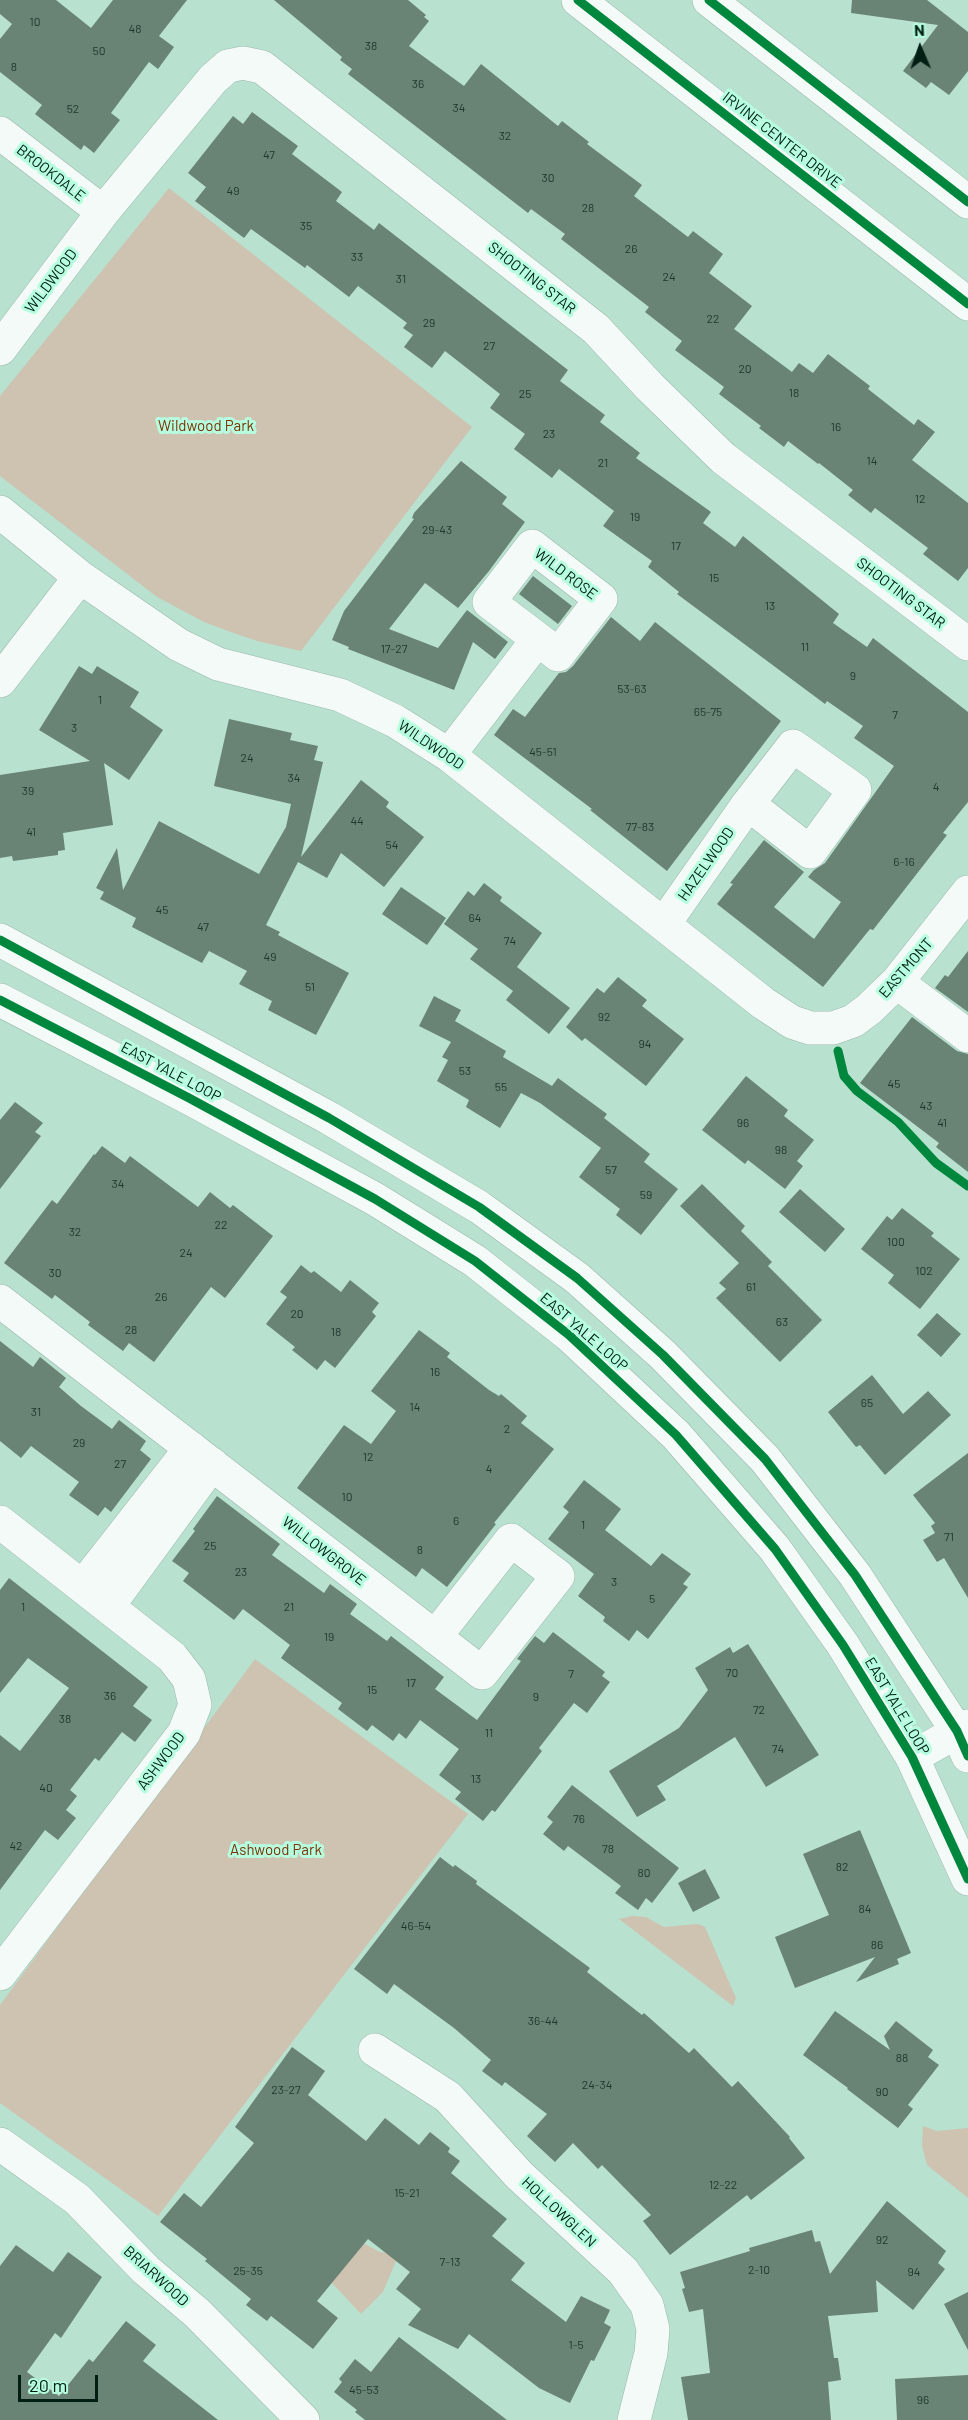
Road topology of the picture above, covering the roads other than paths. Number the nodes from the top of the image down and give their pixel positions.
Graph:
1 (578, 0) edge
2 (709, 0) edge
3 (0, 133) edge
4 (968, 202) edge
5 (103, 212) junction
6 (968, 304) edge
7 (0, 349) edge
8 (0, 512) edge
9 (80, 577) junction
10 (538, 639) dead end
11 (968, 644) edge
12 (0, 681) edge
13 (449, 755) junction
14 (748, 804) dead end
15 (968, 892) edge
16 (664, 924) junction
17 (0, 940) edge
18 (897, 982) junction
19 (0, 1000) edge
20 (833, 1028) joint
21 (968, 1036) edge
22 (0, 1301) edge
23 (202, 1456) junction
24 (0, 1522) edge
25 (83, 1586) junction
26 (109, 1605) junction
27 (435, 1637) dead end
28 (964, 1738) edge
29 (912, 1757) junction
30 (968, 1879) edge
31 (0, 1974) edge
32 (375, 2050) dead end
33 (0, 2144) edge
34 (303, 2420) edge
35 (634, 2420) edge

1 - 6 street, IRVINE CENTER DRIVE
2 - 4 street
3 - 5 street, BROOKDALE
5 - 7 street, WILDWOOD
5 - 11 street, SHOOTING STAR
8 - 9 street, WILDWOOD
9 - 12 street
9 - 13 street, WILDWOOD
10 - 13 street
13 - 16 street, WILDWOOD
14 - 16 street, HAZELWOOD
15 - 18 street, EASTMONT
16 - 20 street, WILDWOOD
17 - 28 street
18 - 20 street, EASTMONT
18 - 21 street
19 - 29 street, EAST YALE LOOP
22 - 23 street, WILLOWGROVE
23 - 25 street
23 - 26 street
23 - 27 street, WILLOWGROVE
24 - 25 street, ASHWOOD
25 - 26 street, ASHWOOD
26 - 31 street, ASHWOOD
28 - 29 street
29 - 30 street, EAST YALE LOOP
32 - 35 street, HOLLOWGLEN
33 - 34 street, BRIARWOOD

